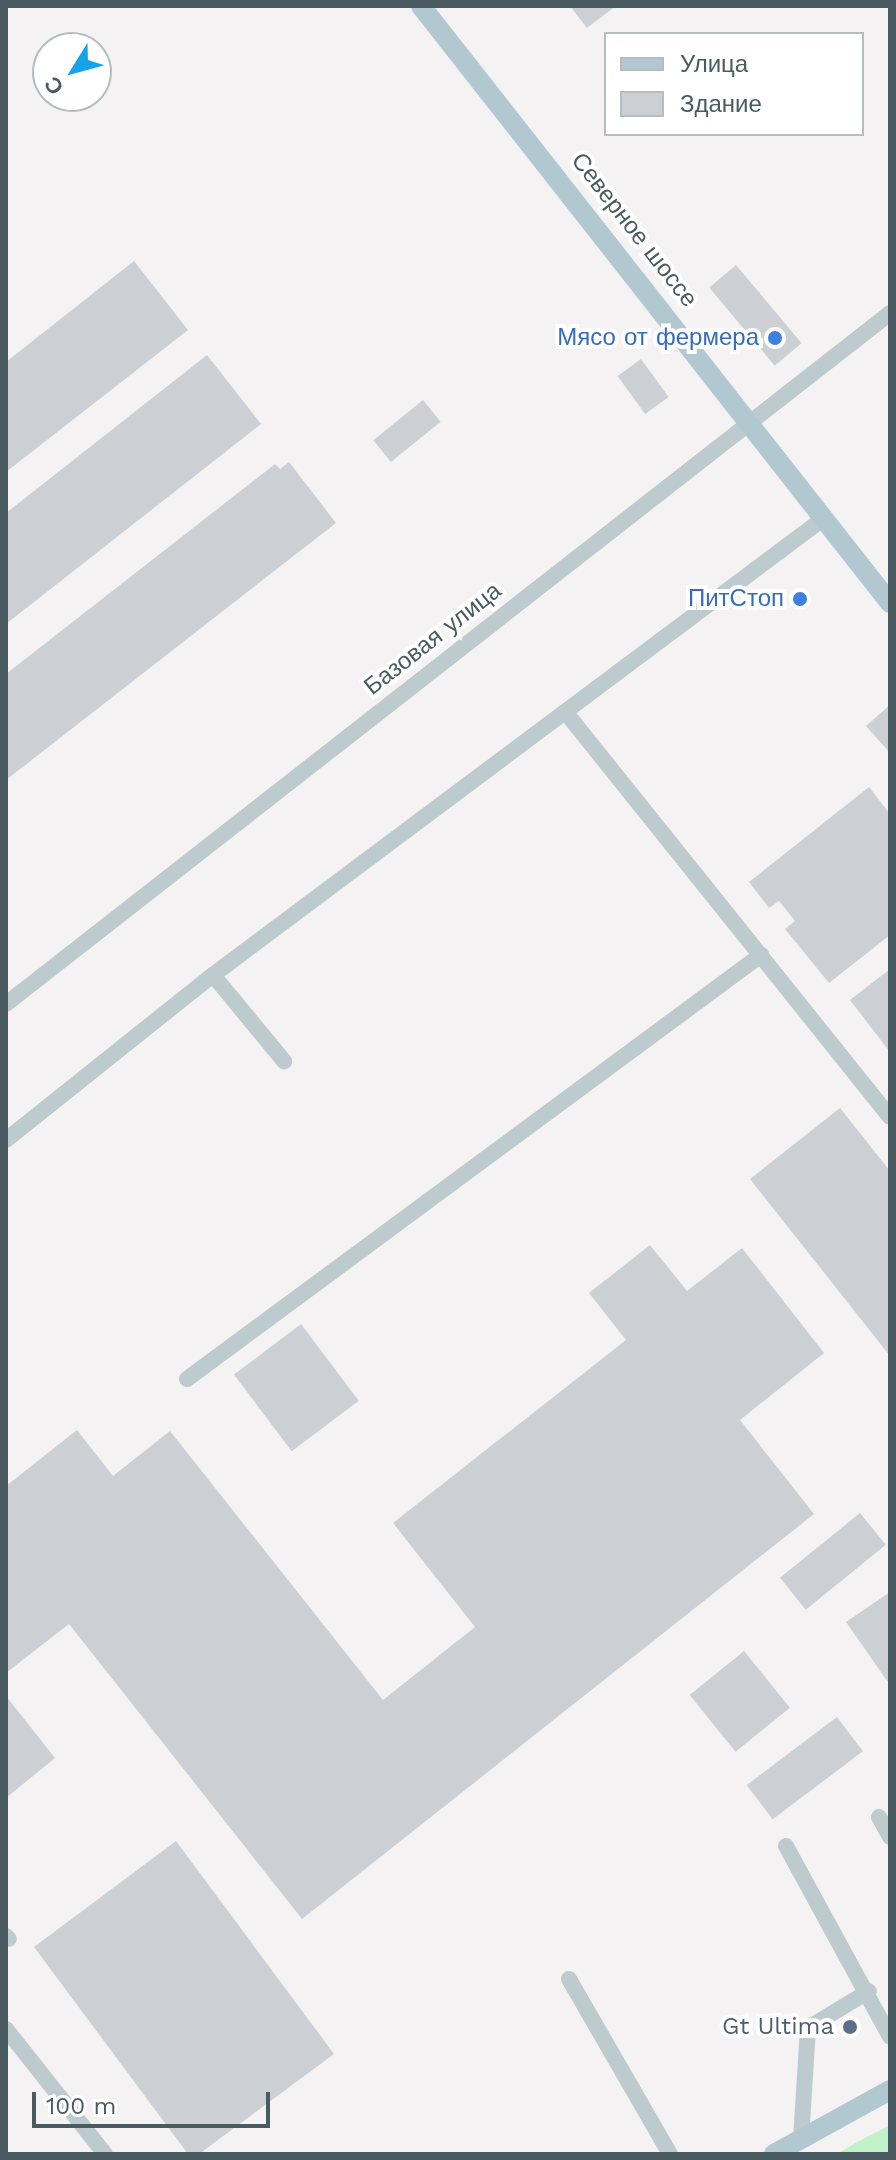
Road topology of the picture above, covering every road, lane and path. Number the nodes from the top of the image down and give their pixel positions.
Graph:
1 (421, 6) edge
2 (890, 313) edge
3 (749, 421) junction
4 (824, 518) junction
5 (890, 603) edge
6 (567, 714) junction
7 (761, 955) junction
8 (213, 975) junction
9 (6, 1004) edge
10 (284, 1061) dead end
11 (890, 1117) edge
12 (6, 1140) edge
13 (187, 1379) dead end
14 (879, 1817) dead end
15 (890, 1837) edge
16 (786, 1846) dead end
17 (569, 1979) dead end
18 (869, 1991) junction
19 (6, 2029) edge
20 (890, 2037) edge
21 (890, 2090) edge
22 (801, 2139) junction
23 (105, 2154) edge
24 (670, 2154) edge
25 (774, 2154) edge

1 - 3 main road, Северное шоссе
2 - 3 street, Базовая улица
3 - 4 main road, Северное шоссе
3 - 9 street, Базовая улица
4 - 5 main road, Северное шоссе
4 - 6 street
6 - 7 street
6 - 8 street
7 - 11 street
7 - 13 street
8 - 10 street
8 - 12 street
14 - 15 street
16 - 18 street
17 - 24 street
18 - 20 street
18 - 22 street
19 - 23 street
21 - 22 main road
22 - 25 main road

